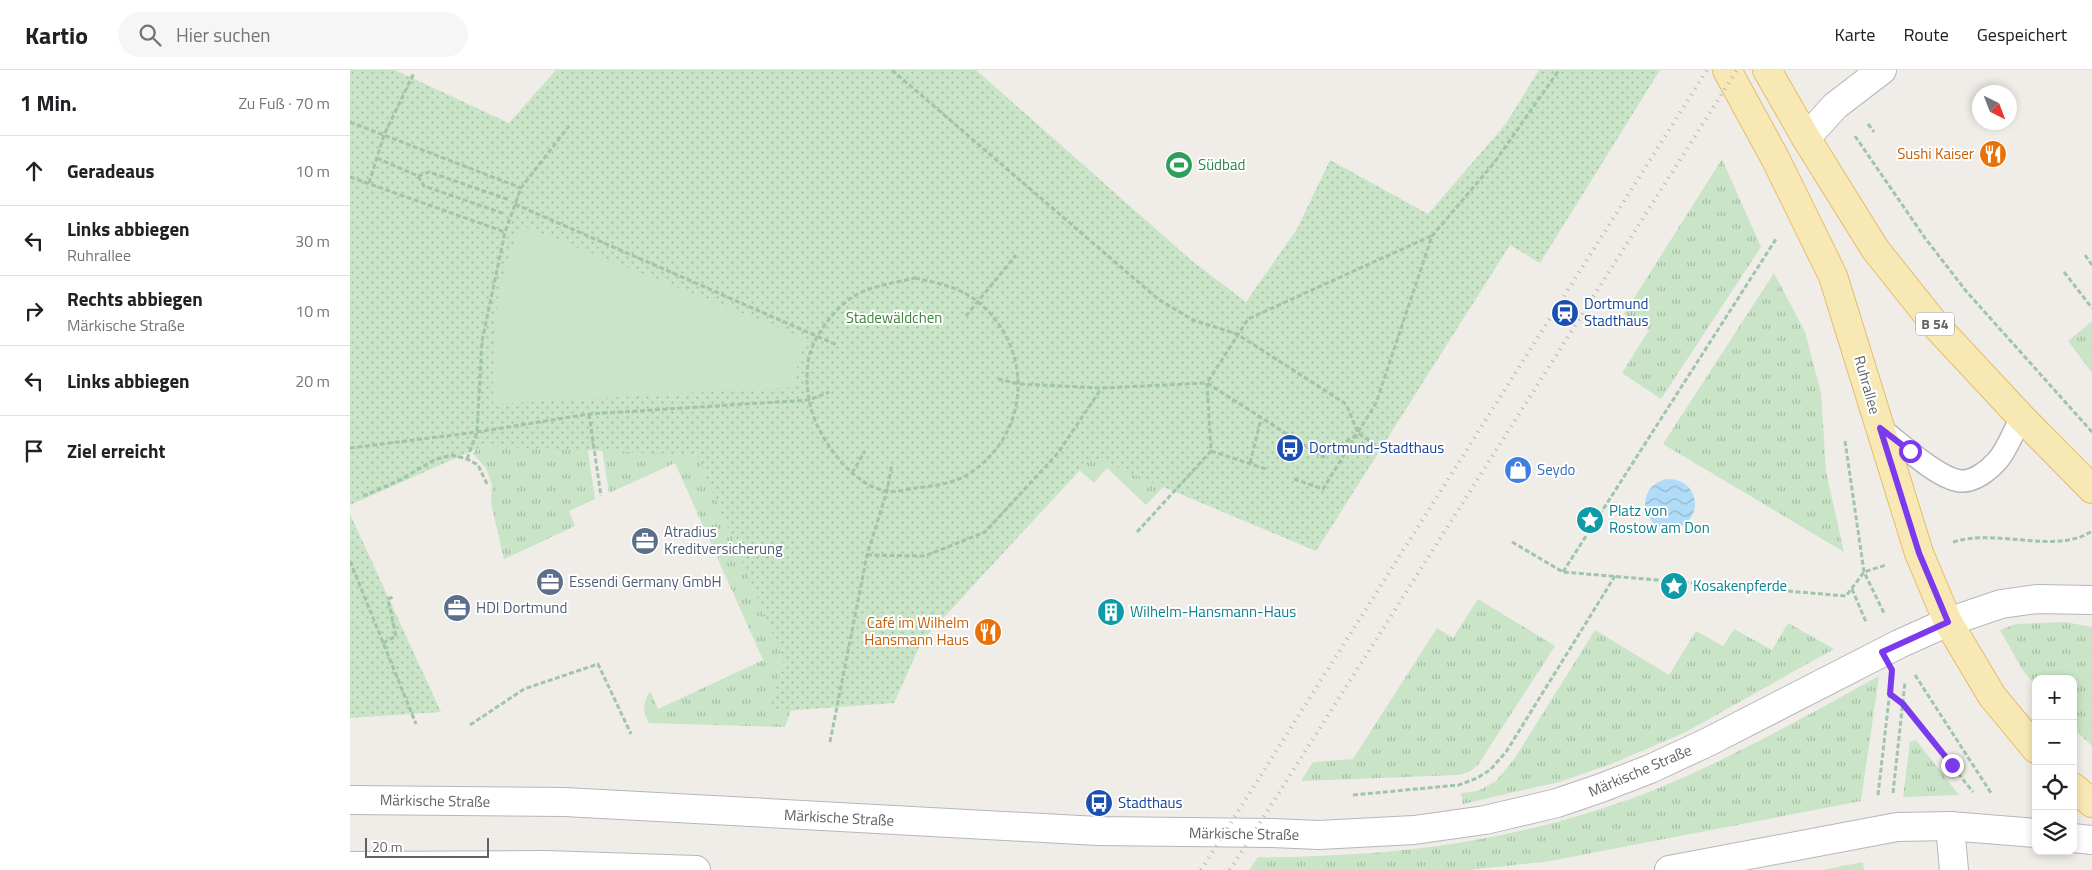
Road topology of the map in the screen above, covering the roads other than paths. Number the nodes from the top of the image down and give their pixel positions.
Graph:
1 (1727, 70) edge
2 (1767, 70) edge
3 (1882, 70) edge
4 (1806, 138) junction
5 (2021, 417) junction
6 (1880, 428) junction
7 (2092, 489) edge
8 (2092, 600) edge
9 (1948, 622) junction
10 (2032, 744) edge
11 (2077, 790) edge
12 (350, 800) edge
13 (2092, 803) edge
14 (1950, 826) junction
15 (2032, 834) edge
16 (2077, 838) edge
17 (2092, 840) edge
18 (350, 866) edge
19 (696, 870) edge
20 (1669, 870) edge
21 (1954, 870) edge

1 - 6 main road, Ruhrallee
2 - 4 main road, B 54
3 - 4 main road
4 - 5 main road, B 54
5 - 6 lane
5 - 7 main road, B 54
6 - 9 main road, Ruhrallee
8 - 9 main road, Märkische Straße
9 - 10 main road, Ruhrallee
9 - 12 main road, Märkische Straße
11 - 13 main road
14 - 15 main road
14 - 20 main road
14 - 21 main road
16 - 17 main road
18 - 19 main road

